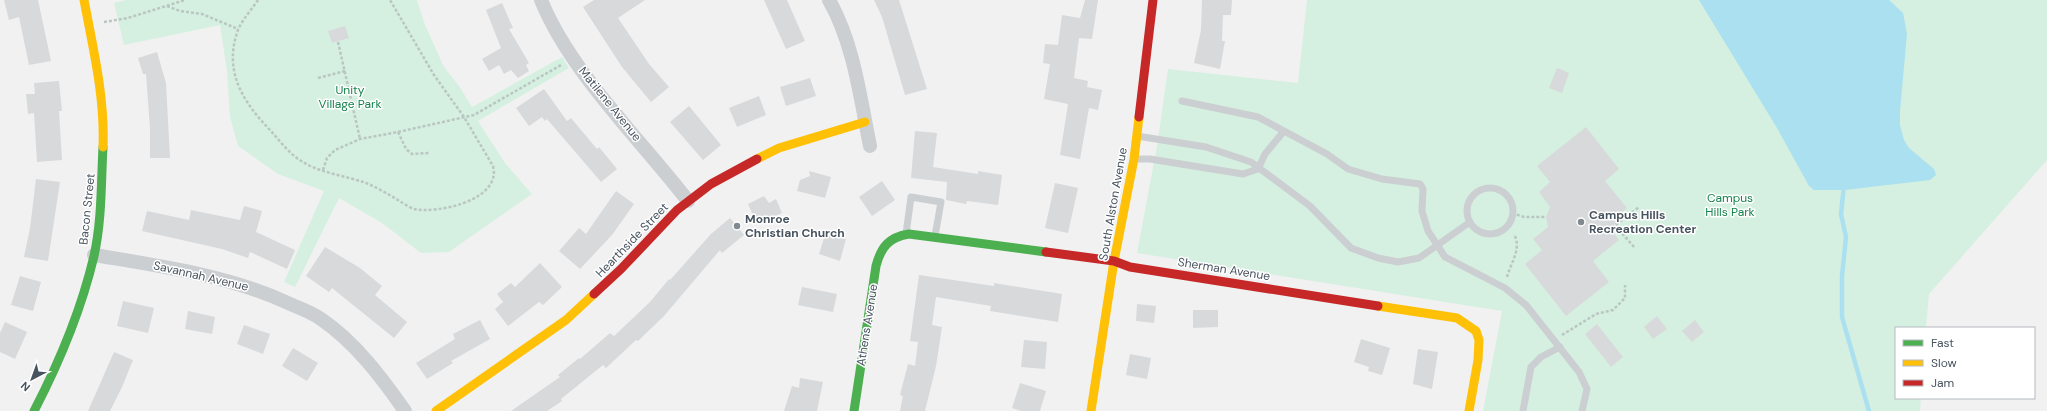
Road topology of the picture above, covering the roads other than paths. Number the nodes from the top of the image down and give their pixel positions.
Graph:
1 (84, 0) edge
2 (541, 0) edge
3 (829, 0) edge
4 (1153, 0) edge
5 (1182, 101) dead end
6 (865, 122) junction
7 (1284, 131) junction
8 (1137, 136) junction
9 (870, 146) dead end
10 (1134, 159) junction
11 (1258, 169) junction
12 (688, 201) junction
13 (1470, 222) junction
14 (906, 234) junction
15 (935, 237) junction
16 (886, 241) joint
17 (1439, 246) junction
18 (94, 255) junction
19 (1114, 262) junction
20 (1560, 347) junction
21 (34, 411) edge
22 (405, 411) edge
23 (436, 411) edge
24 (854, 411) edge
25 (1092, 411) edge
26 (1469, 411) edge
27 (1523, 411) edge
28 (1582, 411) edge

1 - 18 street, Bacon Street
2 - 12 street, Matilene Avenue
3 - 6 street
4 - 8 street, South Alston Avenue
5 - 7 lane
6 - 9 street
6 - 12 street, Hearthside Street
7 - 11 lane
7 - 17 lane
8 - 10 street, South Alston Avenue
8 - 11 lane
10 - 11 lane
10 - 19 street, South Alston Avenue
11 - 17 lane
12 - 23 street, Hearthside Street
13 - 13 lane
13 - 17 lane
14 - 15 street, Sherman Avenue
14 - 15 lane
14 - 16 street, Sherman Avenue
15 - 19 street, Sherman Avenue
16 - 24 street, Athens Avenue
17 - 20 lane
18 - 21 street, Bacon Street
18 - 22 street, Savannah Avenue
19 - 25 street, South Alston Avenue
19 - 26 street, Sherman Avenue
20 - 27 lane
20 - 28 lane

